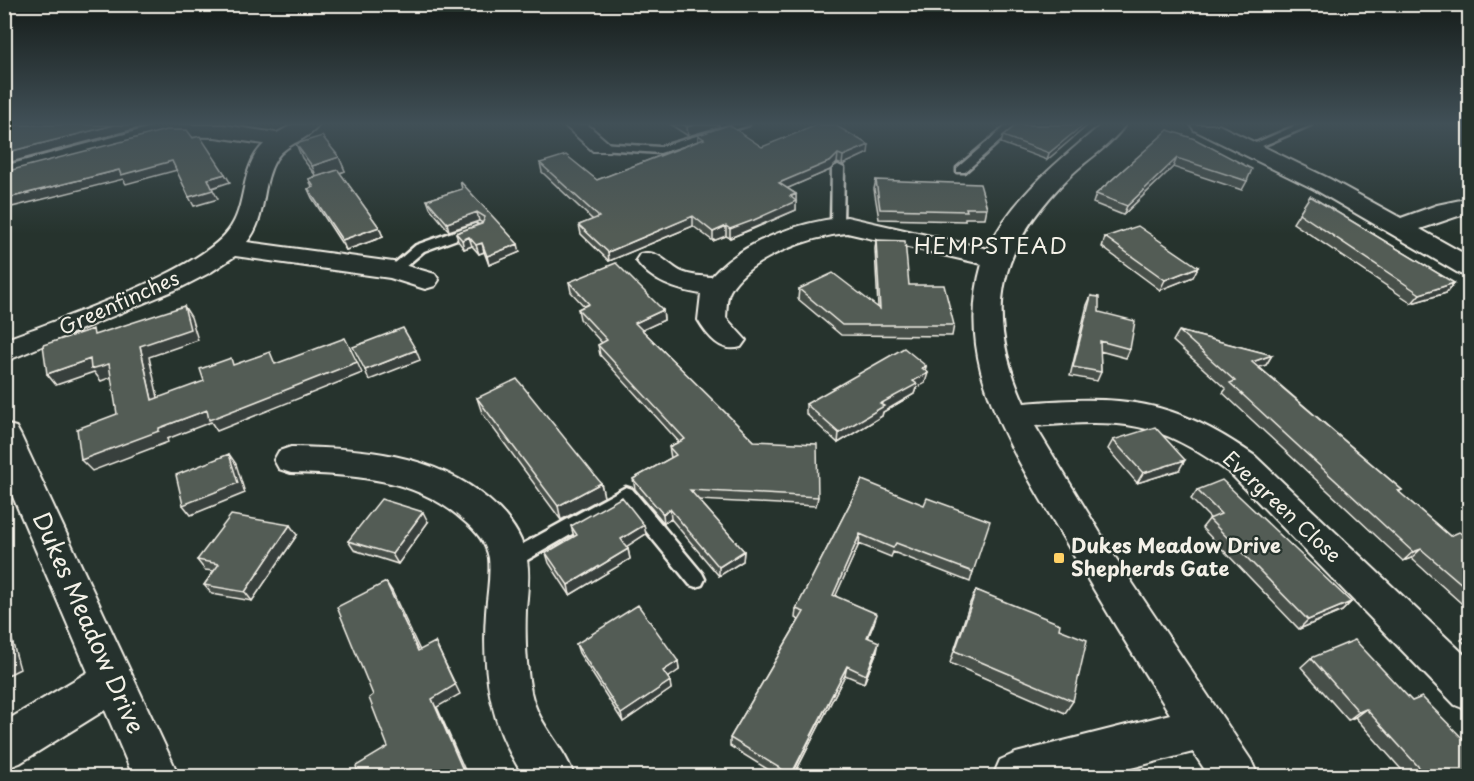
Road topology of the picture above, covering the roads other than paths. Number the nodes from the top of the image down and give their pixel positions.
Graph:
1 (46, 161) edge
2 (262, 161) edge
3 (971, 161) edge
4 (1077, 161) edge
5 (1276, 161) edge
6 (838, 168) edge
7 (961, 170) dead end
8 (4, 173) edge
9 (1470, 205) edge
10 (837, 225) junction
11 (480, 227) edge
12 (1399, 228) junction
13 (229, 247) junction
14 (997, 259) junction
15 (649, 260) dead end
16 (1470, 268) edge
17 (393, 270) junction
18 (425, 280) dead end
19 (718, 286) junction
20 (731, 340) dead end
21 (4, 352) edge
22 (1015, 416) junction
23 (4, 436) edge
24 (291, 460) dead end
25 (508, 561) junction
26 (696, 579) dead end
27 (113, 681) junction
28 (1470, 690) edge
29 (1203, 727) junction
30 (4, 747) edge
31 (156, 777) edge
32 (551, 777) edge
33 (1016, 777) edge
34 (1235, 777) edge

1 - 8 street
2 - 13 street, Greenfinches
3 - 7 lane
4 - 14 street
5 - 12 street
6 - 10 lane
9 - 12 street
10 - 14 street
10 - 19 street
11 - 17 lane
12 - 16 street
13 - 17 street
13 - 21 street, Greenfinches
14 - 22 street
15 - 19 street
17 - 18 street
19 - 20 street
22 - 28 street, Evergreen Close
22 - 29 street
23 - 27 street, Dukes Meadow Drive
24 - 25 street
25 - 26 lane
25 - 32 street
27 - 30 street
27 - 31 street, Dukes Meadow Drive
29 - 33 street
29 - 34 street

